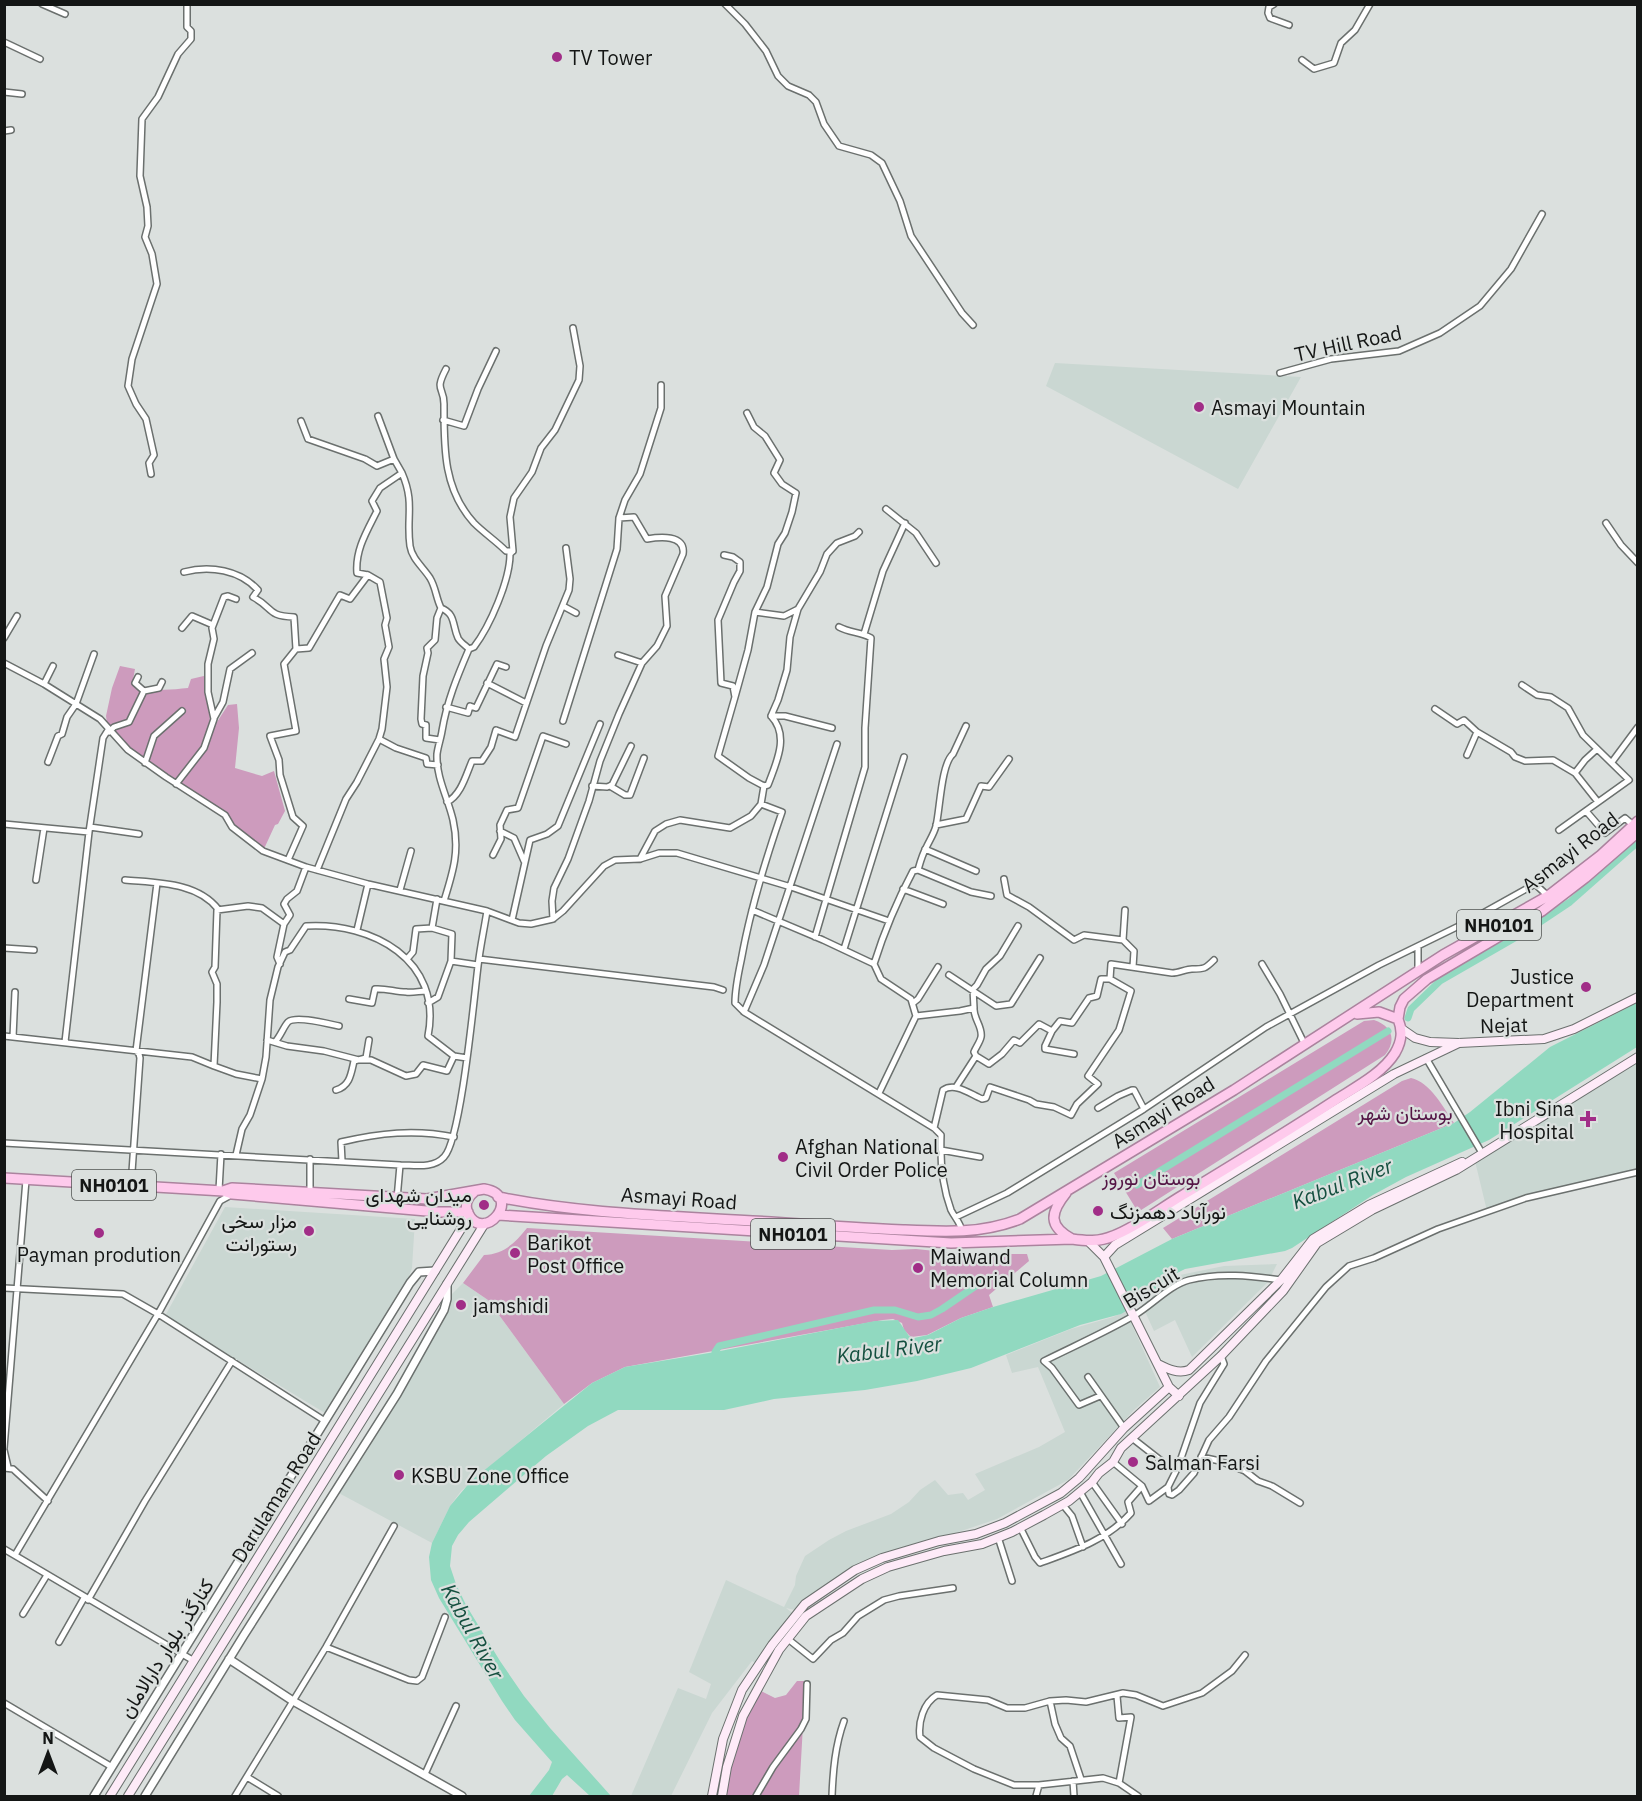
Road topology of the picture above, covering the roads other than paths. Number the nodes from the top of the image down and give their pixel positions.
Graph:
1 (42, 4) edge
2 (187, 4) edge
3 (725, 4) edge
4 (1274, 4) edge
5 (1370, 4) edge
6 (65, 14) dead end
7 (1289, 25) dead end
8 (4, 42) edge
9 (40, 59) dead end
10 (1302, 60) dead end
11 (4, 92) edge
12 (22, 94) dead end
13 (1542, 214) dead end
14 (974, 325) dead end
15 (573, 328) dead end
16 (496, 351) dead end
17 (446, 369) dead end
18 (1280, 373) dead end
19 (661, 384) dead end
20 (747, 413) dead end
21 (378, 416) dead end
22 (443, 420) junction
23 (301, 421) dead end
24 (394, 459) junction
25 (402, 473) junction
26 (151, 474) dead end
27 (886, 509) dead end
28 (619, 518) junction
29 (1606, 522) dead end
30 (905, 523) junction
31 (859, 532) dead end
32 (566, 548) dead end
33 (513, 551) junction
34 (724, 555) dead end
35 (936, 563) dead end
36 (1638, 563) edge
37 (184, 572) dead end
38 (368, 575) junction
39 (236, 599) dead end
40 (563, 606) junction
41 (441, 608) junction
42 (798, 609) junction
43 (755, 612) junction
44 (576, 613) dead end
45 (17, 616) dead end
46 (213, 625) junction
47 (839, 627) dead end
48 (182, 628) dead end
49 (864, 634) junction
50 (4, 638) edge
51 (296, 648) junction
52 (470, 649) junction
53 (252, 653) dead end
54 (94, 654) dead end
55 (618, 655) dead end
56 (4, 663) edge
57 (642, 663) junction
58 (53, 666) dead end
59 (506, 667) dead end
60 (138, 677) dead end
61 (162, 682) dead end
62 (487, 683) junction
63 (44, 684) junction
64 (1522, 685) dead end
65 (144, 690) junction
66 (735, 697) junction
67 (76, 704) junction
68 (526, 704) junction
69 (446, 707) junction
70 (1436, 710) dead end
71 (182, 711) dead end
72 (771, 716) junction
73 (214, 718) junction
74 (563, 721) dead end
75 (600, 724) dead end
76 (966, 726) dead end
77 (1638, 727) edge
78 (832, 728) dead end
79 (109, 731) junction
80 (1477, 732) junction
81 (379, 739) junction
82 (440, 740) junction
83 (566, 744) dead end
84 (837, 744) dead end
85 (631, 746) dead end
86 (1597, 749) junction
87 (1467, 755) dead end
88 (904, 757) dead end
89 (644, 759) dead end
90 (1009, 759) dead end
91 (48, 762) dead end
92 (1612, 762) junction
93 (146, 763) junction
94 (438, 765) junction
95 (1575, 772) junction
96 (177, 784) junction
97 (592, 786) junction
98 (610, 786) junction
99 (764, 786) junction
100 (447, 802) junction
101 (1598, 802) junction
102 (761, 804) junction
103 (1586, 811) junction
104 (4, 824) edge
105 (936, 825) junction
106 (1636, 826) edge
107 (44, 828) junction
108 (89, 829) junction
109 (1559, 830) dead end
110 (500, 831) junction
111 (139, 834) dead end
112 (925, 849) junction
113 (411, 852) dead end
114 (493, 855) dead end
115 (640, 859) junction
116 (288, 860) junction
117 (525, 863) junction
118 (306, 867) junction
119 (317, 870) junction
120 (918, 870) junction
121 (976, 871) dead end
122 (759, 879) junction
123 (1004, 879) dead end
124 (36, 880) dead end
125 (125, 880) dead end
126 (157, 883) junction
127 (368, 884) junction
128 (791, 887) junction
129 (903, 889) junction
130 (400, 890) junction
131 (991, 896) dead end
132 (1548, 896) junction
133 (437, 899) junction
134 (825, 899) junction
135 (444, 901) junction
136 (943, 904) dead end
137 (218, 909) junction
138 (857, 909) junction
139 (752, 910) junction
140 (1125, 910) dead end
141 (487, 911) junction
142 (553, 919) junction
143 (512, 920) junction
144 (779, 920) junction
145 (889, 921) junction
146 (284, 924) junction
147 (1018, 926) dead end
148 (432, 928) junction
149 (357, 930) junction
150 (815, 937) junction
151 (1123, 940) junction
152 (4, 948) edge
153 (1418, 948) junction
154 (844, 949) junction
155 (34, 950) dead end
156 (1040, 958) dead end
157 (407, 959) junction
158 (1214, 960) dead end
159 (452, 961) junction
160 (478, 962) junction
161 (279, 964) junction
162 (874, 964) junction
163 (1262, 964) dead end
164 (938, 966) dead end
165 (1133, 967) junction
166 (1418, 970) junction
167 (949, 975) dead end
168 (1110, 979) junction
169 (973, 989) junction
170 (723, 990) dead end
171 (426, 991) junction
172 (15, 992) dead end
173 (1638, 998) edge
174 (349, 999) dead end
175 (428, 1003) junction
176 (913, 1003) junction
177 (974, 1008) junction
178 (744, 1012) junction
179 (1290, 1014) junction
180 (916, 1016) junction
181 (1350, 1016) junction
182 (1398, 1019) junction
183 (339, 1026) dead end
184 (1402, 1029) junction
185 (1052, 1032) junction
186 (4, 1036) edge
187 (13, 1037) junction
188 (267, 1040) junction
189 (369, 1040) dead end
190 (64, 1042) junction
191 (275, 1042) junction
192 (1459, 1043) junction
193 (1305, 1045) junction
194 (136, 1051) junction
195 (1074, 1054) dead end
196 (454, 1056) junction
197 (976, 1056) junction
198 (1638, 1057) edge
199 (467, 1058) junction
200 (1426, 1058) junction
201 (359, 1060) junction
202 (214, 1066) junction
203 (262, 1079) junction
204 (956, 1087) junction
205 (336, 1090) dead end
206 (879, 1092) junction
207 (1098, 1108) dead end
208 (1144, 1109) junction
209 (934, 1128) junction
210 (454, 1137) junction
211 (4, 1143) edge
212 (134, 1149) junction
213 (941, 1150) junction
214 (1478, 1153) junction
215 (221, 1154) junction
216 (236, 1155) junction
217 (980, 1156) dead end
218 (310, 1159) junction
219 (342, 1161) junction
220 (400, 1165) junction
221 (1638, 1172) edge
222 (4, 1179) edge
223 (26, 1180) junction
224 (131, 1186) junction
225 (1070, 1189) junction
226 (226, 1191) junction
227 (310, 1192) junction
228 (474, 1192) junction
229 (498, 1197) junction
230 (397, 1198) junction
231 (468, 1214) junction
232 (498, 1215) junction
233 (956, 1217) junction
234 (485, 1223) junction
235 (963, 1232) junction
236 (1072, 1239) junction
237 (1088, 1241) junction
238 (1104, 1257) junction
239 (435, 1271) junction
240 (1281, 1280) junction
241 (447, 1282) junction
242 (4, 1288) edge
243 (16, 1289) junction
244 (1132, 1313) junction
245 (158, 1314) junction
246 (1221, 1356) junction
247 (232, 1361) junction
248 (1158, 1364) junction
249 (1088, 1377) dead end
250 (1169, 1387) junction
251 (1100, 1396) junction
252 (1179, 1396) junction
253 (325, 1421) junction
254 (1124, 1428) junction
255 (1132, 1438) junction
256 (4, 1449) edge
257 (1201, 1457) junction
258 (1113, 1462) junction
259 (1164, 1463) dead end
260 (6, 1467) edge
261 (1092, 1482) junction
262 (1142, 1486) junction
263 (1168, 1488) junction
264 (1080, 1492) junction
265 (48, 1501) junction
266 (1300, 1503) dead end
267 (1063, 1505) junction
268 (1122, 1524) junction
269 (394, 1526) dead end
270 (1020, 1527) junction
271 (1106, 1535) junction
272 (998, 1537) junction
273 (1083, 1547) junction
274 (9, 1552) edge
275 (4, 1559) edge
276 (1121, 1564) dead end
277 (47, 1575) junction
278 (1012, 1581) dead end
279 (953, 1588) dead end
280 (86, 1599) junction
281 (23, 1614) dead end
282 (445, 1617) dead end
283 (788, 1639) junction
284 (59, 1642) dead end
285 (326, 1647) junction
286 (182, 1654) junction
287 (1245, 1655) dead end
288 (229, 1659) junction
289 (194, 1661) junction
290 (807, 1684) dead end
291 (1117, 1696) junction
292 (293, 1701) junction
293 (1050, 1701) junction
294 (4, 1703) edge
295 (456, 1706) dead end
296 (844, 1721) dead end
297 (112, 1767) junction
298 (425, 1774) junction
299 (247, 1777) junction
300 (1081, 1779) junction
301 (1074, 1781) junction
302 (1119, 1783) junction
303 (1039, 1785) junction
304 (94, 1797) edge
305 (110, 1797) edge
306 (128, 1797) edge
307 (145, 1797) edge
308 (234, 1797) edge
309 (278, 1797) edge
310 (462, 1797) edge
311 (712, 1797) edge
312 (722, 1797) edge
313 (756, 1797) edge
314 (832, 1797) edge
315 (1036, 1797) edge
316 (1074, 1797) edge
317 (1138, 1797) edge

1 - 6 street
2 - 26 street
3 - 14 street
4 - 7 street
5 - 10 street
8 - 9 street
11 - 12 street
13 - 18 street, TV Hill Road
15 - 33 street
16 - 22 street
17 - 22 street
19 - 28 street
20 - 43 street
21 - 24 street
22 - 33 street
23 - 24 street
24 - 25 street
25 - 38 street
25 - 41 street
27 - 30 street
28 - 57 street
28 - 74 street
29 - 36 street
30 - 35 street
30 - 49 street
31 - 42 street
32 - 40 street
33 - 52 street
34 - 66 street
37 - 51 street
38 - 51 street
38 - 81 street
39 - 46 street
40 - 44 street
40 - 68 street
41 - 52 street
41 - 82 street
42 - 43 street
42 - 72 street
43 - 66 street
45 - 50 street
46 - 48 street
46 - 73 street
47 - 49 street
49 - 134 street
51 - 116 street
52 - 69 street
53 - 73 street
54 - 67 street
55 - 57 street
56 - 63 street
57 - 97 street
58 - 63 street
59 - 62 street
60 - 65 street
61 - 65 street
62 - 68 street
62 - 69 street
63 - 67 street
64 - 86 street
65 - 79 street
66 - 99 street
67 - 79 street
67 - 91 street
68 - 100 street
69 - 82 street
70 - 80 street
71 - 93 street
72 - 78 street
72 - 99 street
73 - 96 street
75 - 117 street
76 - 105 street
77 - 92 street
79 - 93 street
79 - 108 street
80 - 87 street
80 - 95 street
81 - 94 street
81 - 119 street
82 - 94 street
83 - 110 street
84 - 128 street
85 - 98 street
86 - 92 street
86 - 95 street
88 - 138 street
89 - 98 street
90 - 105 street
92 - 101 street
93 - 96 street
94 - 100 street
95 - 101 street
96 - 116 street
97 - 98 street
97 - 142 street
99 - 102 street
100 - 135 street
101 - 103 street
102 - 115 street
102 - 122 street
103 - 106 street
103 - 109 street
104 - 107 street
105 - 112 street
106 - 132 highway, Asmayi Road / NH0101
106 - 182 highway, Asmayi Road / NH0101
107 - 108 street
107 - 124 street
108 - 111 street
108 - 190 street
110 - 114 street
110 - 117 street
112 - 120 street
112 - 121 street
113 - 130 street
115 - 122 street
115 - 142 street
116 - 118 street
117 - 143 street
118 - 119 street
118 - 146 street
119 - 127 street
120 - 129 street
120 - 131 street
122 - 128 street
122 - 139 street
123 - 151 street
125 - 126 street
126 - 137 street
126 - 194 street
127 - 130 street
127 - 149 street
128 - 134 street
128 - 144 street
129 - 136 street
129 - 145 street
130 - 133 street
132 - 153 street
132 - 166 highway, Asmayi Road / NH0101
133 - 135 street
133 - 148 street
134 - 138 street
134 - 150 street
135 - 141 street
137 - 146 street
137 - 202 street
138 - 145 street
138 - 154 street
139 - 144 street
139 - 178 street
140 - 151 street
141 - 143 street
141 - 160 street
142 - 143 street
144 - 150 street
144 - 178 street
145 - 162 street
146 - 161 street
147 - 169 street
148 - 157 street
148 - 159 street
149 - 157 street
149 - 161 street
150 - 154 street
151 - 165 street
152 - 155 street
153 - 166 street
153 - 179 street
154 - 162 street
156 - 169 street
157 - 171 street
158 - 165 street
159 - 160 street
159 - 175 street
160 - 170 street
160 - 199 street
161 - 188 street
162 - 176 street
163 - 179 street
164 - 176 street
165 - 168 street
166 - 181 highway, Asmayi Road / NH0101
167 - 169 street
168 - 185 street
168 - 204 street
169 - 177 street
171 - 174 street
171 - 175 street
172 - 187 street
173 - 192 main road, Nejat
175 - 196 street
176 - 180 street
177 - 180 street
177 - 197 street
178 - 206 street
179 - 193 street
179 - 208 street
180 - 206 street
181 - 182 highway, NH0101
181 - 193 highway, Asmayi Road / NH0101
182 - 184 highway
183 - 191 street
184 - 192 main road, Nejat
184 - 237 highway, Asmayi Road / NH0101
185 - 195 street
185 - 197 street
186 - 187 street
187 - 190 street
188 - 191 street
188 - 203 street
189 - 201 street
190 - 194 street
191 - 201 street
192 - 200 main road
193 - 225 highway, Asmayi Road / NH0101
194 - 202 street
194 - 212 street
196 - 199 street
196 - 201 street
197 - 204 street
198 - 214 main road
199 - 210 street
200 - 214 street
200 - 238 main road
201 - 205 street
202 - 203 street
203 - 216 street
204 - 209 street
206 - 209 street
207 - 208 street
208 - 233 street
209 - 213 street
210 - 219 street
210 - 220 street
211 - 212 street
212 - 215 street
212 - 224 street
213 - 217 street
213 - 233 street
214 - 240 main road
214 - 246 main road
215 - 216 street
215 - 226 street
216 - 218 street
218 - 219 street
218 - 227 street
219 - 220 street
220 - 230 street
221 - 257 street
222 - 223 highway, NH0101
223 - 224 highway, NH0101
223 - 243 street
224 - 226 highway, NH0101
225 - 235 highway, Asmayi Road / NH0101
225 - 236 highway, NH0101
226 - 227 highway, NH0101
226 - 231 highway, NH0101
226 - 245 street
227 - 230 highway, NH0101
228 - 229 highway, NH0101
228 - 230 highway, NH0101
228 - 231 highway
229 - 232 highway
229 - 235 highway, Asmayi Road / NH0101
231 - 234 highway, NH0101
231 - 239 main road, Darulaman Road
232 - 234 highway
232 - 236 highway, Asmayi Road / NH0101
233 - 235 street
234 - 241 main road, Darulaman Road
236 - 237 highway, Asmayi Road / NH0101
237 - 238 main road
238 - 244 main road
239 - 253 street, کنارگذر بلوار دارالامان
239 - 289 main road, Darulaman Road
240 - 244 street, Biscuit
240 - 248 main road
241 - 288 street
241 - 306 main road, Darulaman Road
242 - 243 street
243 - 245 street
243 - 256 street
244 - 248 main road
244 - 251 street, Biscuit
245 - 247 street
245 - 265 street
246 - 252 main road
246 - 263 street
247 - 253 street
247 - 280 street
248 - 250 main road
249 - 251 street
250 - 252 main road
250 - 254 main road
251 - 254 street
252 - 255 main road
253 - 286 street, کنارگذر بلوار دارالامان
254 - 311 main road
255 - 258 main road
255 - 259 street
256 - 260 street
257 - 263 street
257 - 266 street
258 - 261 main road
258 - 262 street
260 - 265 street
261 - 264 main road
261 - 268 street
262 - 263 street
262 - 268 street
264 - 267 main road
264 - 271 street
265 - 274 street
267 - 270 main road
267 - 273 street
268 - 271 street
269 - 285 street
270 - 272 main road
270 - 273 street
271 - 273 street
271 - 276 street
272 - 278 street
272 - 283 main road
274 - 275 street
274 - 277 street
277 - 280 street
277 - 281 street
279 - 283 street
280 - 284 street
280 - 286 street
282 - 285 street
283 - 312 main road
285 - 292 street
286 - 289 street
286 - 297 street, کنارگذر بلوار دارالامان
287 - 291 street
288 - 292 street
288 - 307 street
289 - 305 main road, Darulaman Road
290 - 313 street
291 - 293 street
291 - 302 street
292 - 298 street
292 - 299 street
293 - 300 street
293 - 303 street
294 - 297 street
295 - 298 street
296 - 314 street
297 - 304 street, کنارگذر بلوار دارالامان
298 - 310 street
299 - 308 street
299 - 309 street
300 - 301 street
300 - 302 street
301 - 303 street
301 - 316 street
302 - 317 street
303 - 315 street

